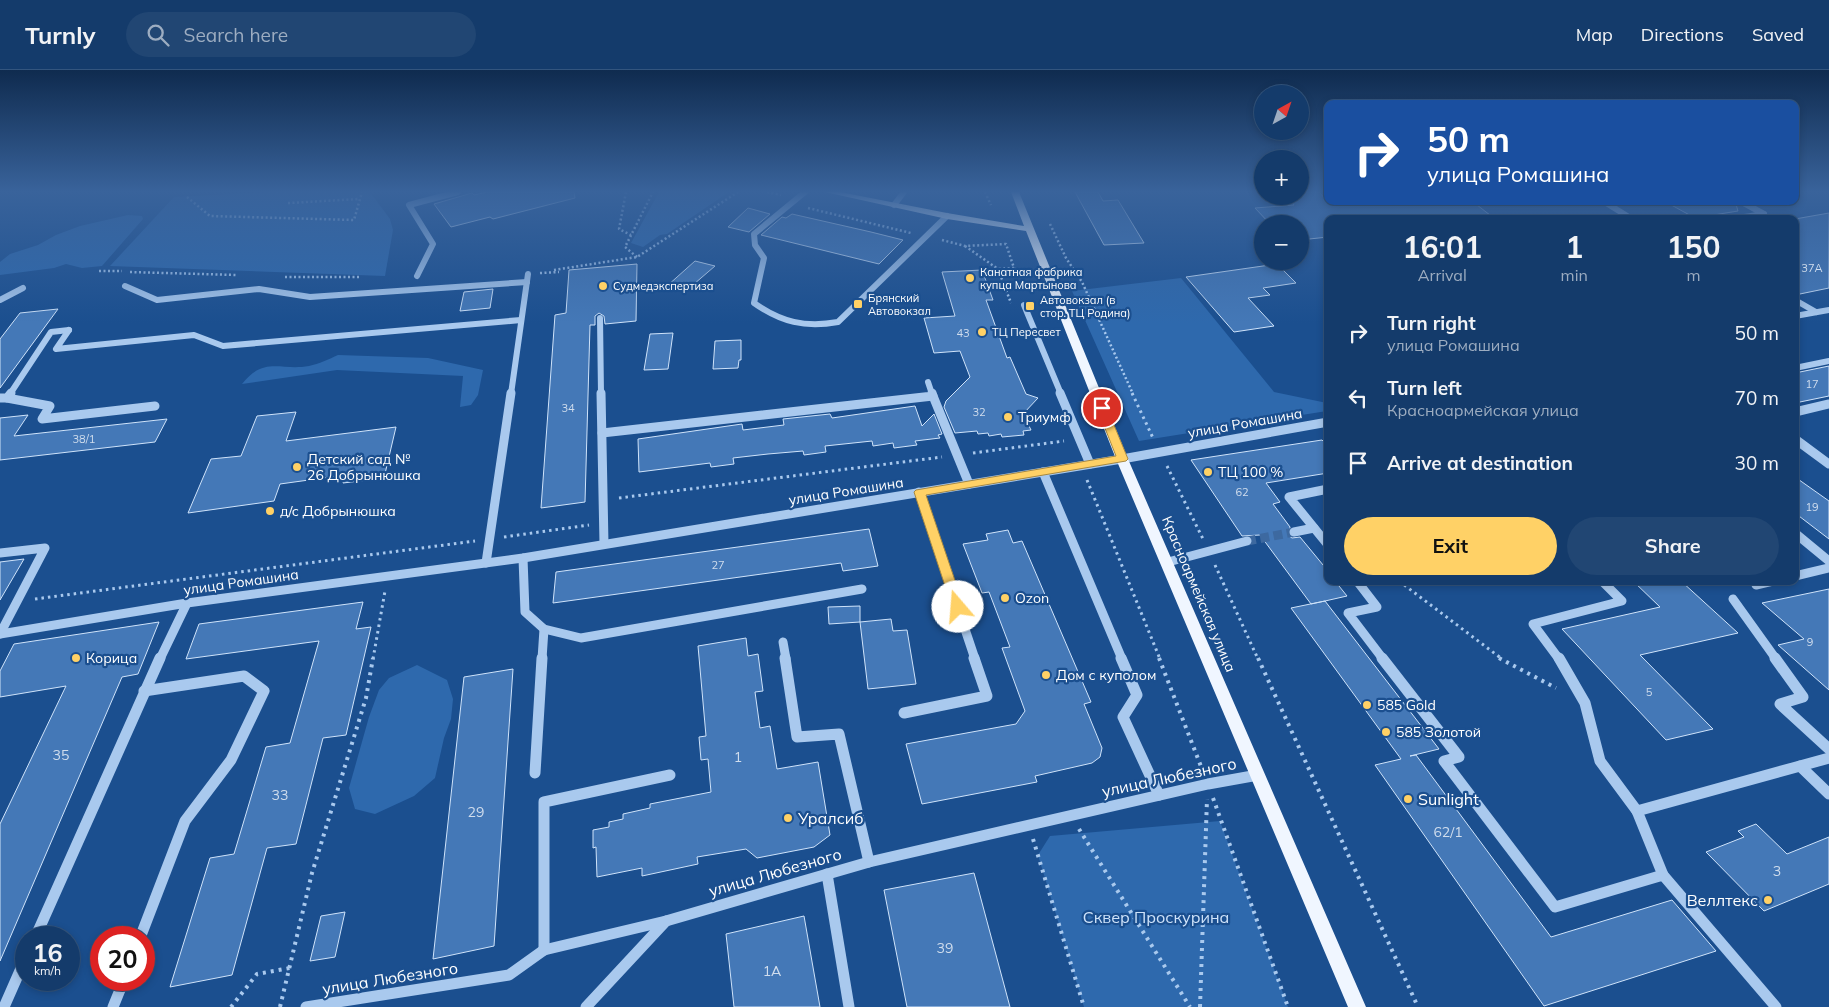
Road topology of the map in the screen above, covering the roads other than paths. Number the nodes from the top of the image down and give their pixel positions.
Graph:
1 (428, 236) edge
2 (754, 236) edge
3 (926, 236) edge
4 (1031, 236) edge
5 (416, 276) dead end
6 (125, 286) dead end
7 (22, 288) dead end
8 (0, 300) edge
9 (1799, 302) edge
10 (1024, 305) dead end
11 (1829, 310) edge
12 (1816, 312) junction
13 (1799, 315) edge
14 (600, 318) dead end
15 (521, 320) junction
16 (1829, 361) edge
17 (1799, 367) edge
18 (928, 382) dead end
19 (933, 396) junction
20 (3, 398) edge
21 (1829, 404) edge
22 (155, 406) dead end
23 (1799, 411) edge
24 (1324, 423) edge
25 (602, 433) junction
26 (1799, 442) edge
27 (1122, 459) junction
28 (1828, 462) edge
29 (1090, 464) junction
30 (1043, 472) junction
31 (969, 484) junction
32 (1324, 491) edge
33 (919, 492) junction
34 (1314, 528) junction
35 (1294, 532) tunnel mouth
36 (1799, 536) edge
37 (1324, 540) edge
38 (1247, 541) tunnel mouth
39 (604, 544) junction
40 (0, 553) edge
41 (523, 558) junction
42 (1829, 561) edge
43 (1168, 562) junction
44 (486, 564) junction
45 (1829, 568) edge
46 (1799, 575) edge
47 (1360, 585) edge
48 (1606, 585) edge
49 (862, 589) dead end
50 (1733, 600) dead end
51 (188, 603) junction
52 (544, 629) junction
53 (0, 634) edge
54 (783, 642) dead end
55 (144, 691) junction
56 (904, 713) dead end
57 (1829, 750) edge
58 (1829, 758) edge
59 (1800, 766) junction
60 (535, 773) dead end
61 (670, 775) dead end
62 (1258, 776) junction
63 (1829, 794) edge
64 (1159, 795) junction
65 (1637, 810) junction
66 (869, 862) junction
67 (827, 874) junction
68 (1663, 876) junction
69 (666, 921) junction
70 (40, 926) edge
71 (145, 926) edge
72 (544, 950) junction
73 (15, 982) edge
74 (120, 991) edge
75 (4, 1007) edge
76 (113, 1007) edge
77 (306, 1007) edge
78 (586, 1007) edge
79 (849, 1007) edge
80 (1357, 1007) edge
81 (1776, 1007) edge

1 - 5 lane
2 - 3 street
4 - 27 main road, Красноармейская улица
6 - 15 street
7 - 8 street
9 - 12 street
10 - 29 street
11 - 12 street
12 - 13 street
14 - 25 street
15 - 20 street
15 - 44 street
16 - 17 street
18 - 19 street
19 - 25 street
19 - 31 street
20 - 22 street
21 - 23 street
24 - 27 street, улица Ромашина
25 - 39 street
26 - 28 street
27 - 29 street, улица Ромашина
27 - 43 main road, Красноармейская улица
29 - 30 street, улица Ромашина
30 - 31 street, улица Ромашина
30 - 64 street
31 - 33 street, улица Ромашина
32 - 34 street
33 - 39 street, улица Ромашина
33 - 56 street
34 - 35 street
34 - 37 street
36 - 42 street
38 - 43 street
39 - 41 street, улица Ромашина
40 - 53 street
41 - 44 street, улица Ромашина
41 - 52 street
43 - 62 main road, Красноармейская улица
44 - 51 street, улица Ромашина
45 - 46 street
47 - 68 street
48 - 65 street
49 - 52 street
50 - 57 street
51 - 53 street, улица Ромашина
51 - 55 street
52 - 60 street
54 - 66 street
55 - 70 street
55 - 71 street
58 - 59 street
59 - 63 street
59 - 65 street
61 - 72 street
62 - 64 street, улица Любезного
62 - 80 main road, Красноармейская улица
64 - 66 street, улица Любезного
65 - 68 street
66 - 67 street, улица Любезного
67 - 69 street, улица Любезного
67 - 79 lane
68 - 81 street
69 - 72 street, улица Любезного
69 - 78 street
72 - 77 street, улица Любезного
73 - 75 lane
74 - 76 street

